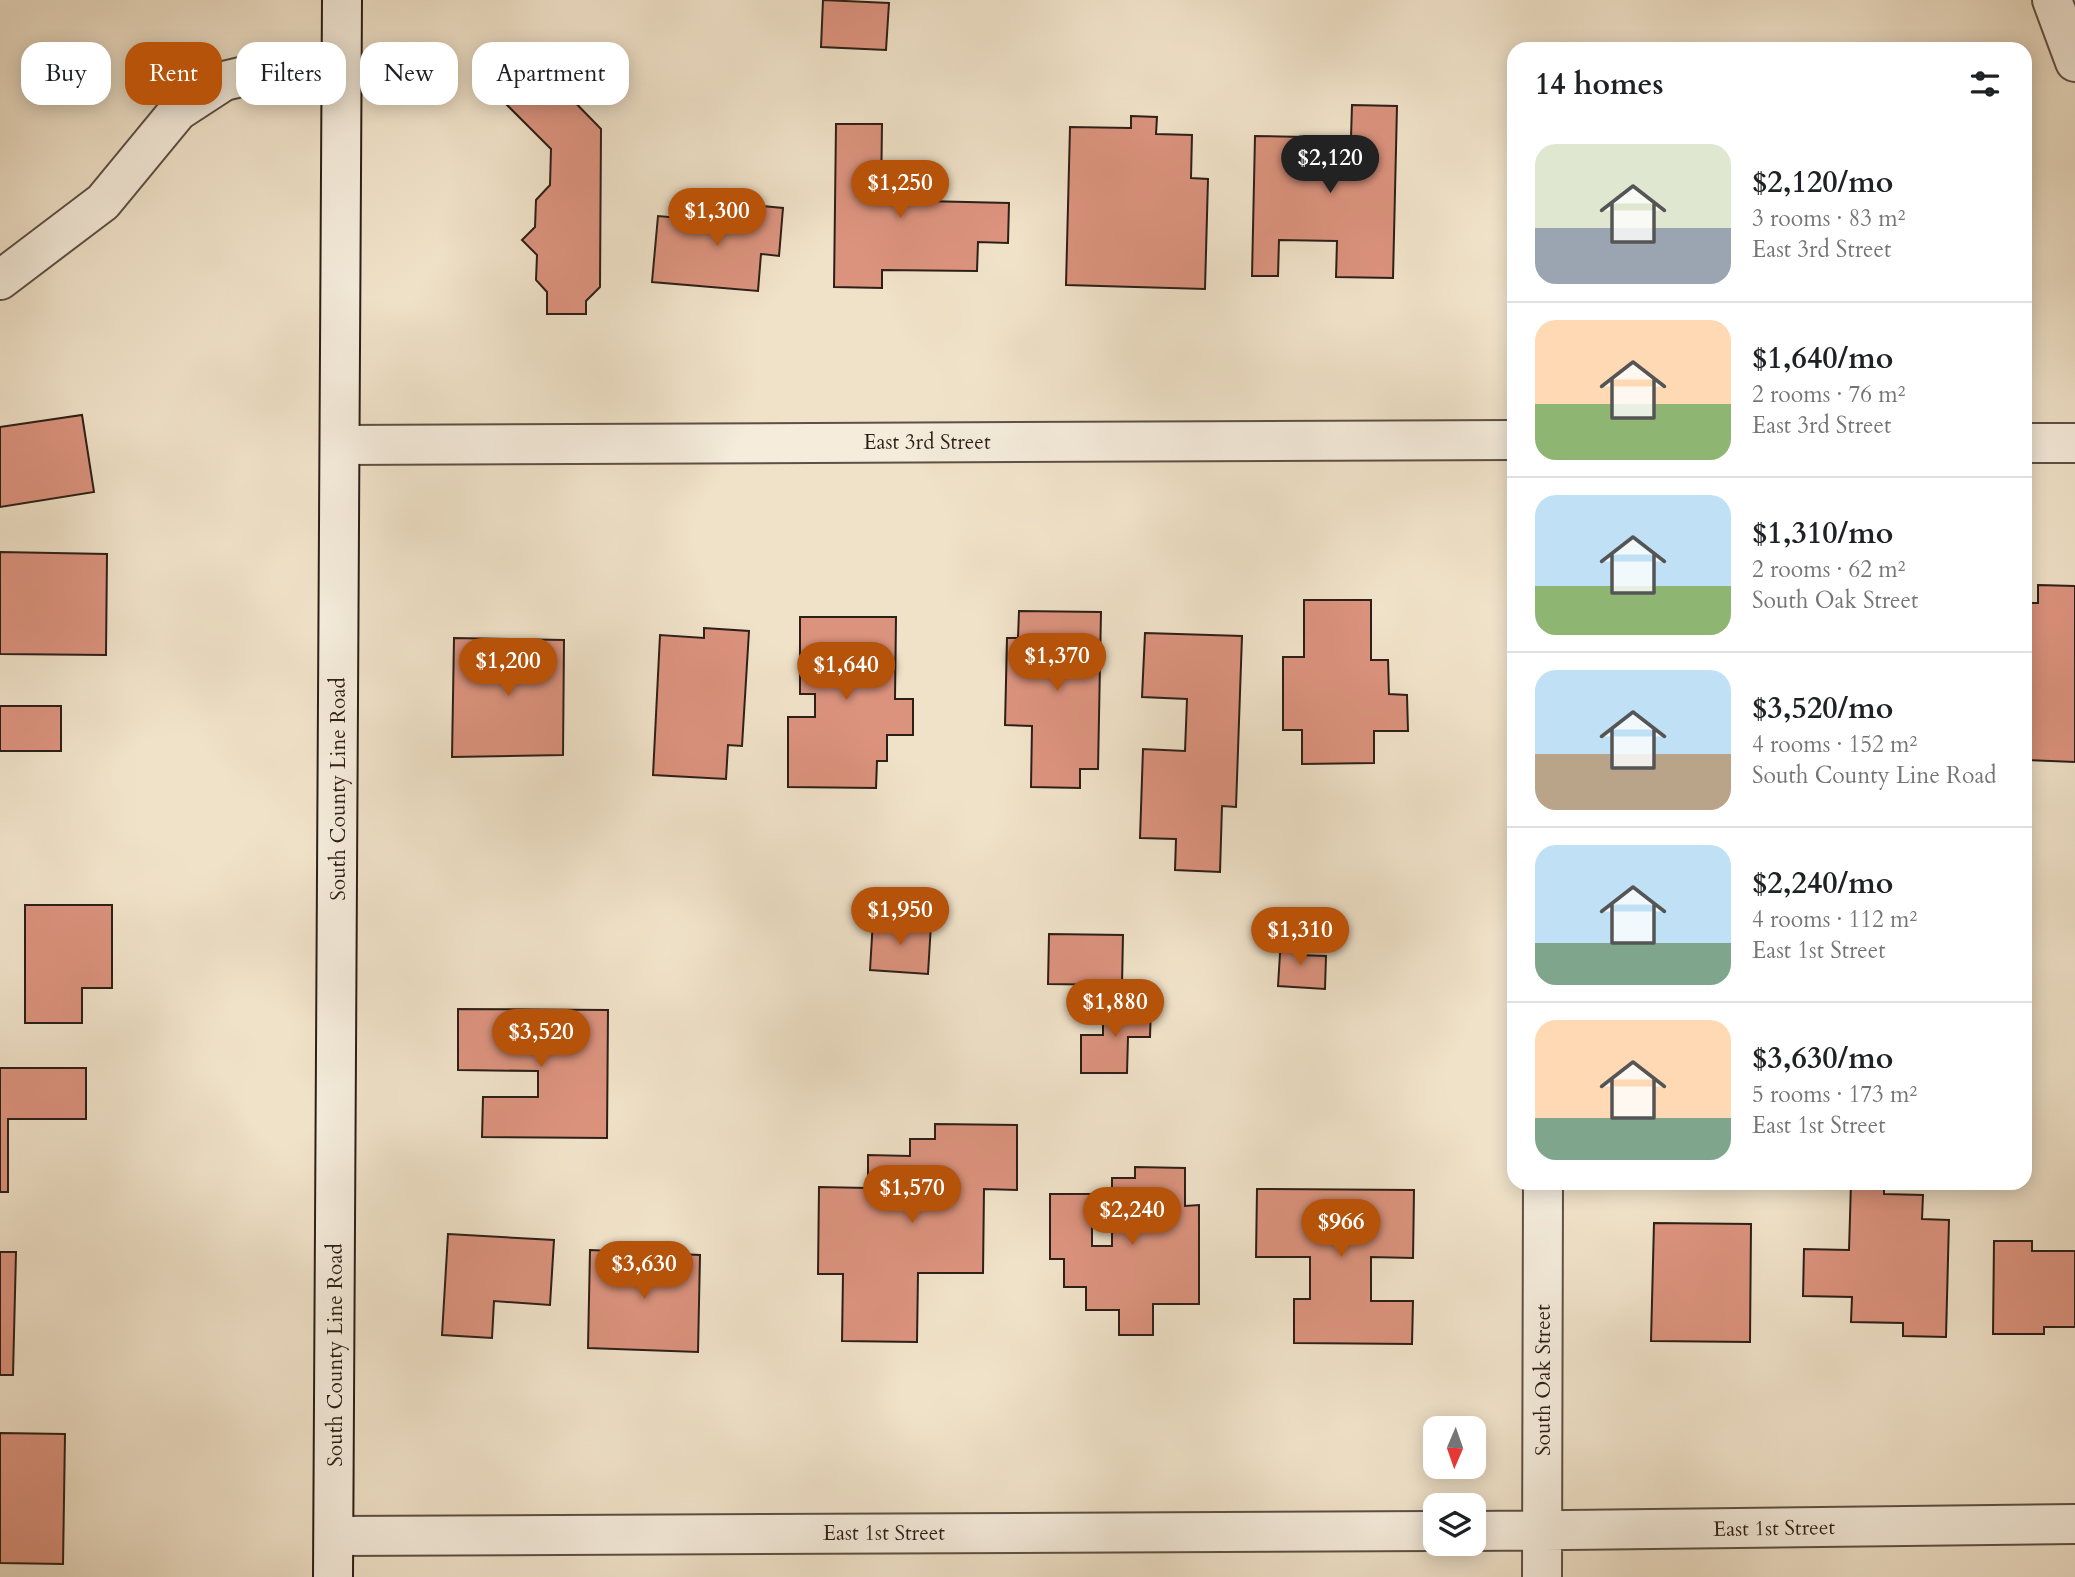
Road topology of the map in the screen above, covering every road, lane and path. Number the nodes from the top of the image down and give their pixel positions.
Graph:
1 (342, 0) edge
2 (2052, 0) edge
3 (342, 42) edge
4 (2075, 62) edge
5 (236, 78) edge
6 (342, 105) edge
7 (0, 280) edge
8 (1507, 440) edge
9 (2032, 443) edge
10 (2075, 443) edge
11 (340, 444) junction
12 (1543, 1190) edge
13 (2075, 1524) edge
14 (1423, 1531) edge
15 (1486, 1531) edge
16 (1542, 1531) junction
17 (334, 1536) junction
18 (334, 1577) edge
19 (1542, 1577) edge

1 - 3 street, South County Line Road
2 - 4 street
5 - 7 street
6 - 11 street, South County Line Road
8 - 11 street, East 3rd Street
9 - 10 street
11 - 17 street, South County Line Road
12 - 16 street, South Oak Street
13 - 16 street, East 1st Street
14 - 17 street, East 1st Street
15 - 16 street, East 1st Street
16 - 19 street, South Oak Street
17 - 18 street, South County Line Road

